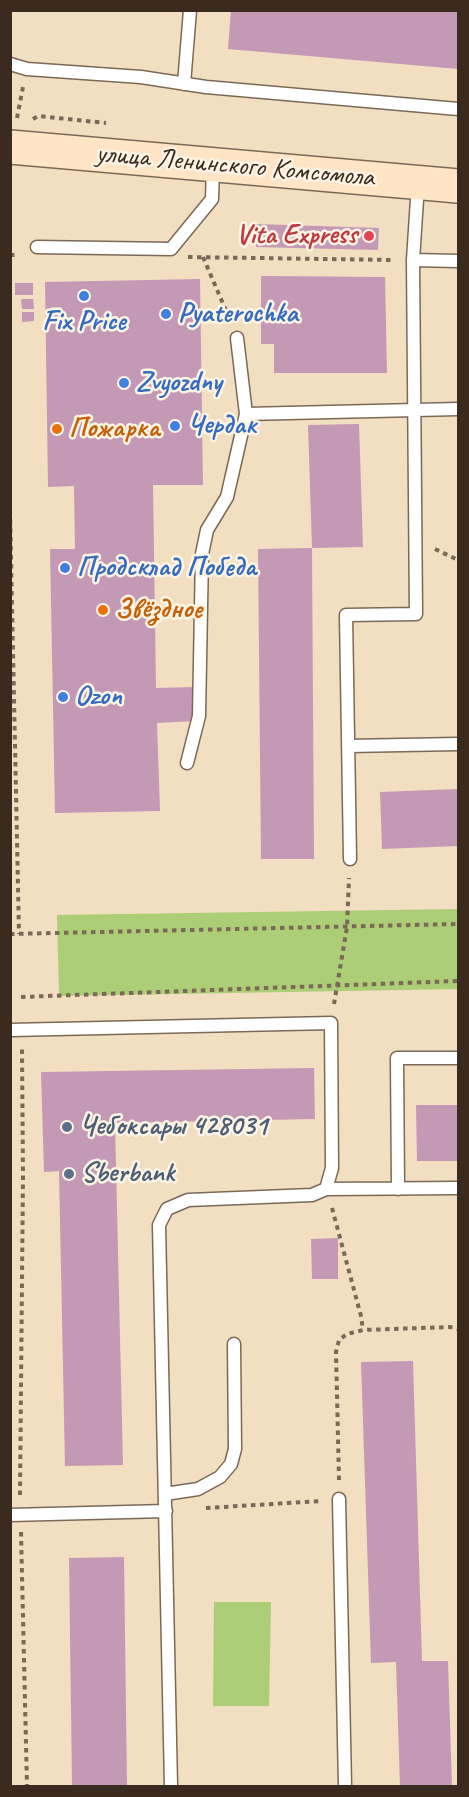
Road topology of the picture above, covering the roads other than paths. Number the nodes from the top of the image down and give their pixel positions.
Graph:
1 (190, 10) edge
2 (10, 64) edge
3 (184, 84) junction
4 (459, 110) edge
5 (13, 135) edge
6 (213, 165) junction
7 (418, 183) junction
8 (459, 186) edge
9 (37, 247) dead end
10 (413, 260) junction
11 (459, 261) edge
12 (237, 338) road end
13 (414, 409) junction
14 (459, 409) edge
15 (246, 414) junction
16 (459, 744) edge
17 (348, 746) junction
18 (187, 763) dead end
19 (350, 858) road end
20 (16, 1030) edge
21 (459, 1058) edge
22 (459, 1188) edge
23 (327, 1189) junction
24 (398, 1189) junction
25 (234, 1344) dead end
26 (165, 1494) junction
27 (339, 1499) road end
28 (166, 1511) junction
29 (15, 1515) edge
30 (171, 1786) edge
31 (345, 1786) edge

1 - 3 lane
2 - 3 lane
3 - 4 lane
5 - 6 main road, улица Ленинского Комсомола
6 - 7 main road, улица Ленинского Комсомола
6 - 9 lane
7 - 8 main road, улица Ленинского Комсомола
7 - 10 lane
10 - 11 lane
10 - 13 lane
12 - 15 lane
13 - 14 lane
13 - 15 lane
13 - 17 lane
15 - 18 lane
16 - 17 lane
17 - 19 lane
20 - 23 lane
21 - 24 lane
22 - 24 lane
23 - 24 lane
23 - 26 lane
25 - 26 lane
26 - 28 lane
27 - 31 lane
28 - 29 lane
28 - 30 lane

